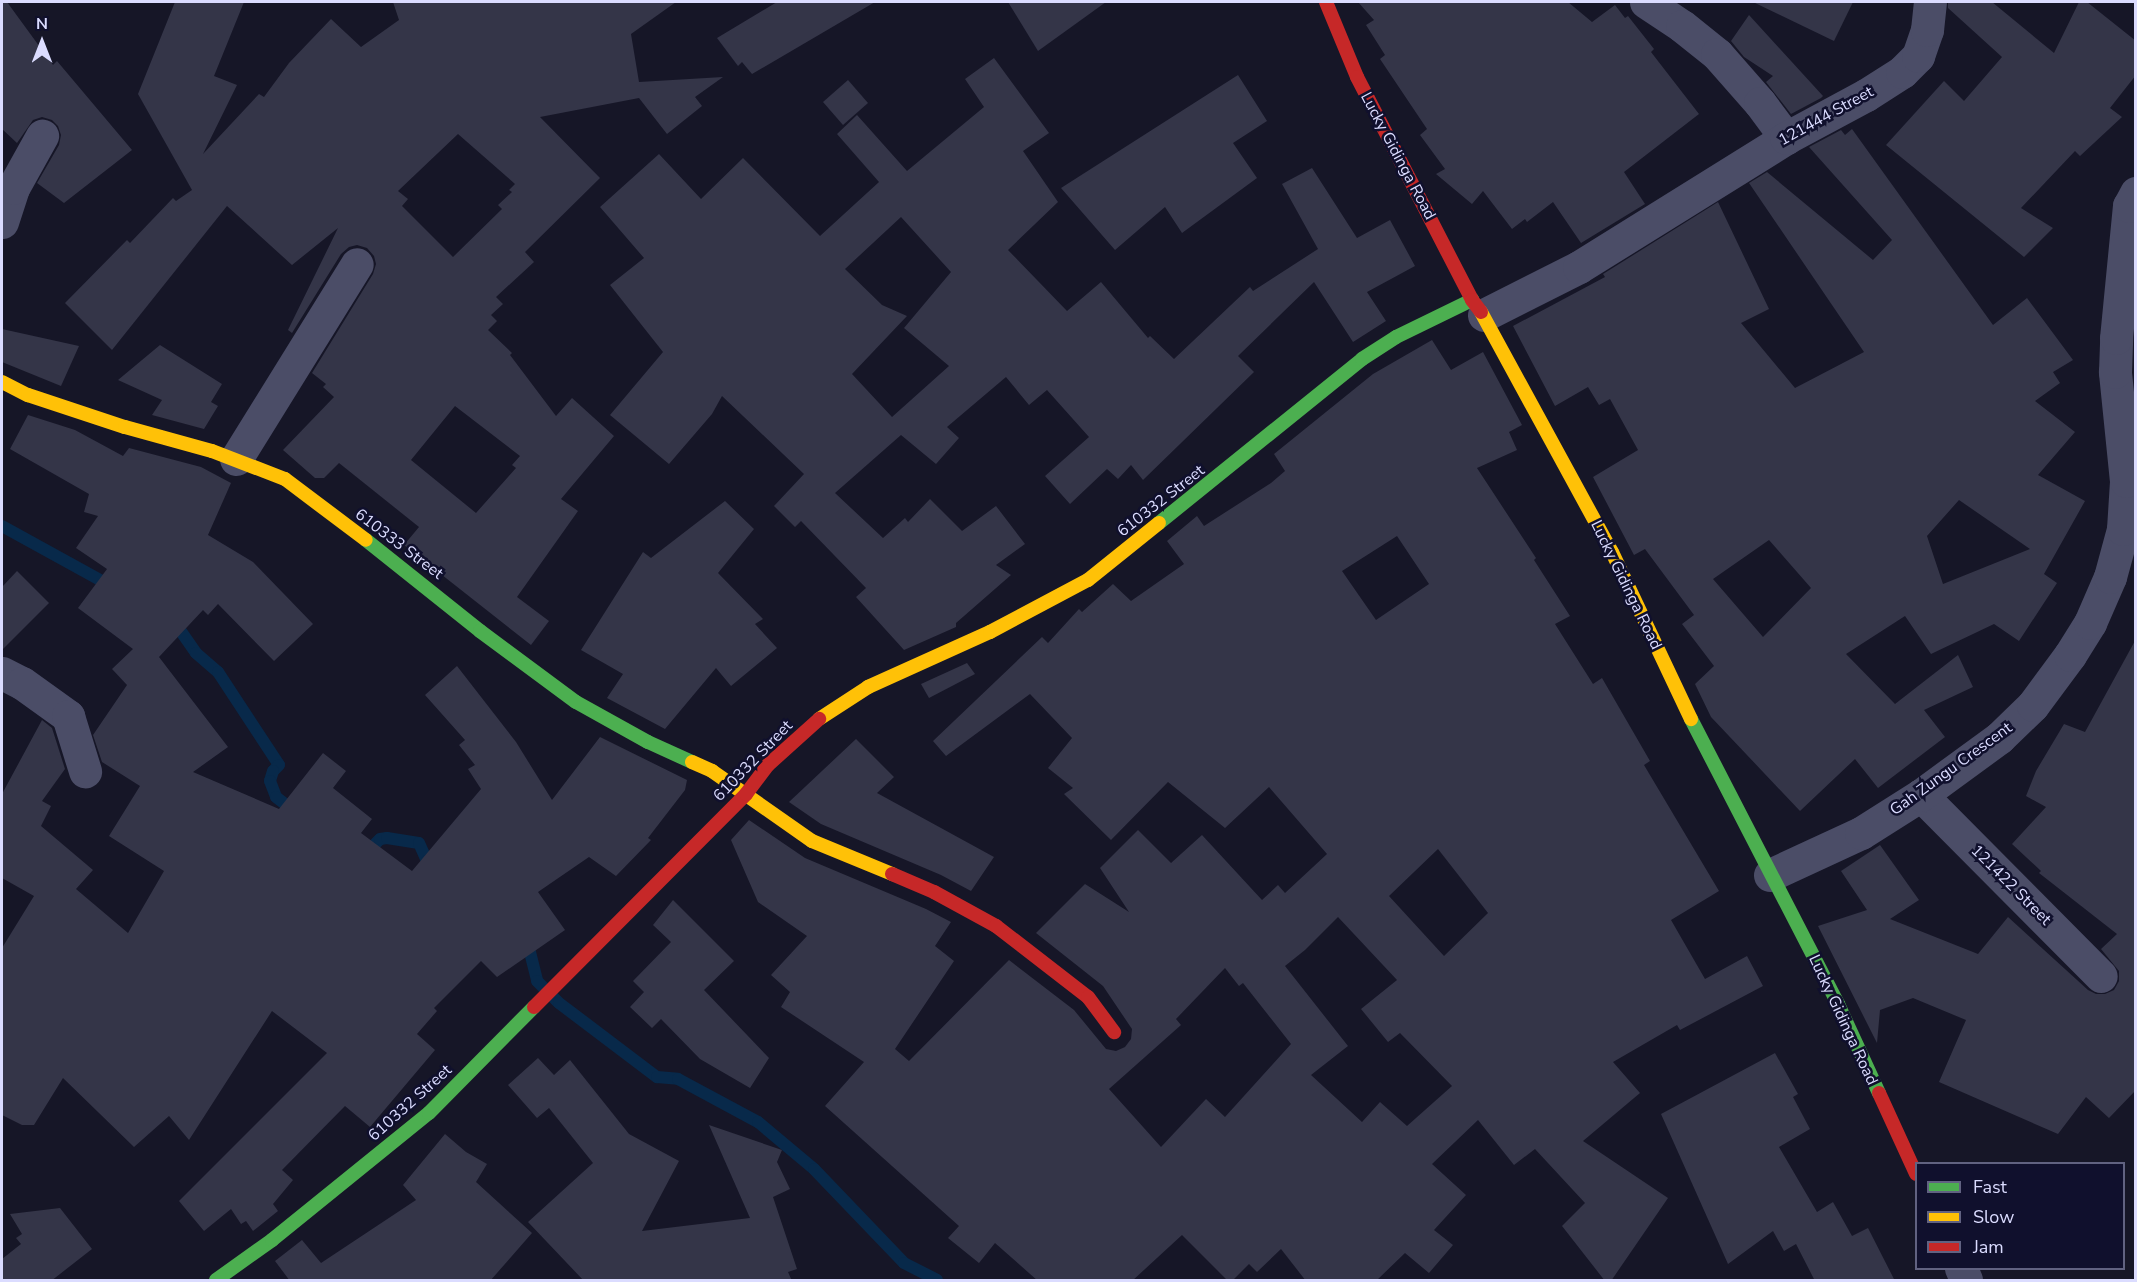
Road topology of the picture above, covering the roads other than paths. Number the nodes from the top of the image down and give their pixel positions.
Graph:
1 (1326, 2) edge
2 (1646, 2) edge
3 (1930, 2) edge
4 (42, 135) dead end
5 (1786, 138) junction
6 (2136, 193) edge
7 (2, 222) edge
8 (357, 264) dead end
9 (1478, 308) junction
10 (2, 382) edge
11 (236, 459) junction
12 (2, 673) edge
13 (85, 771) dead end
14 (746, 794) junction
15 (1921, 795) junction
16 (1770, 875) junction
17 (2101, 976) dead end
18 (1114, 1032) dead end
19 (1915, 1170) edge
20 (216, 1281) edge

1 - 9 street, Lucky Gidinga Road
2 - 5 street
3 - 5 street, 121444 Street
4 - 7 street
5 - 9 street, 121444 Street
6 - 15 street, Gah Zungu Crescent
8 - 11 street
9 - 14 street, 610332 Street
9 - 16 street, Lucky Gidinga Road
10 - 11 street, 610333 Street
11 - 14 street, 610333 Street
12 - 13 street
14 - 18 street, 610333 Street
14 - 20 street, 610332 Street
15 - 16 street, Gah Zungu Crescent
15 - 17 street, 121422 Street
16 - 19 street, Lucky Gidinga Road

